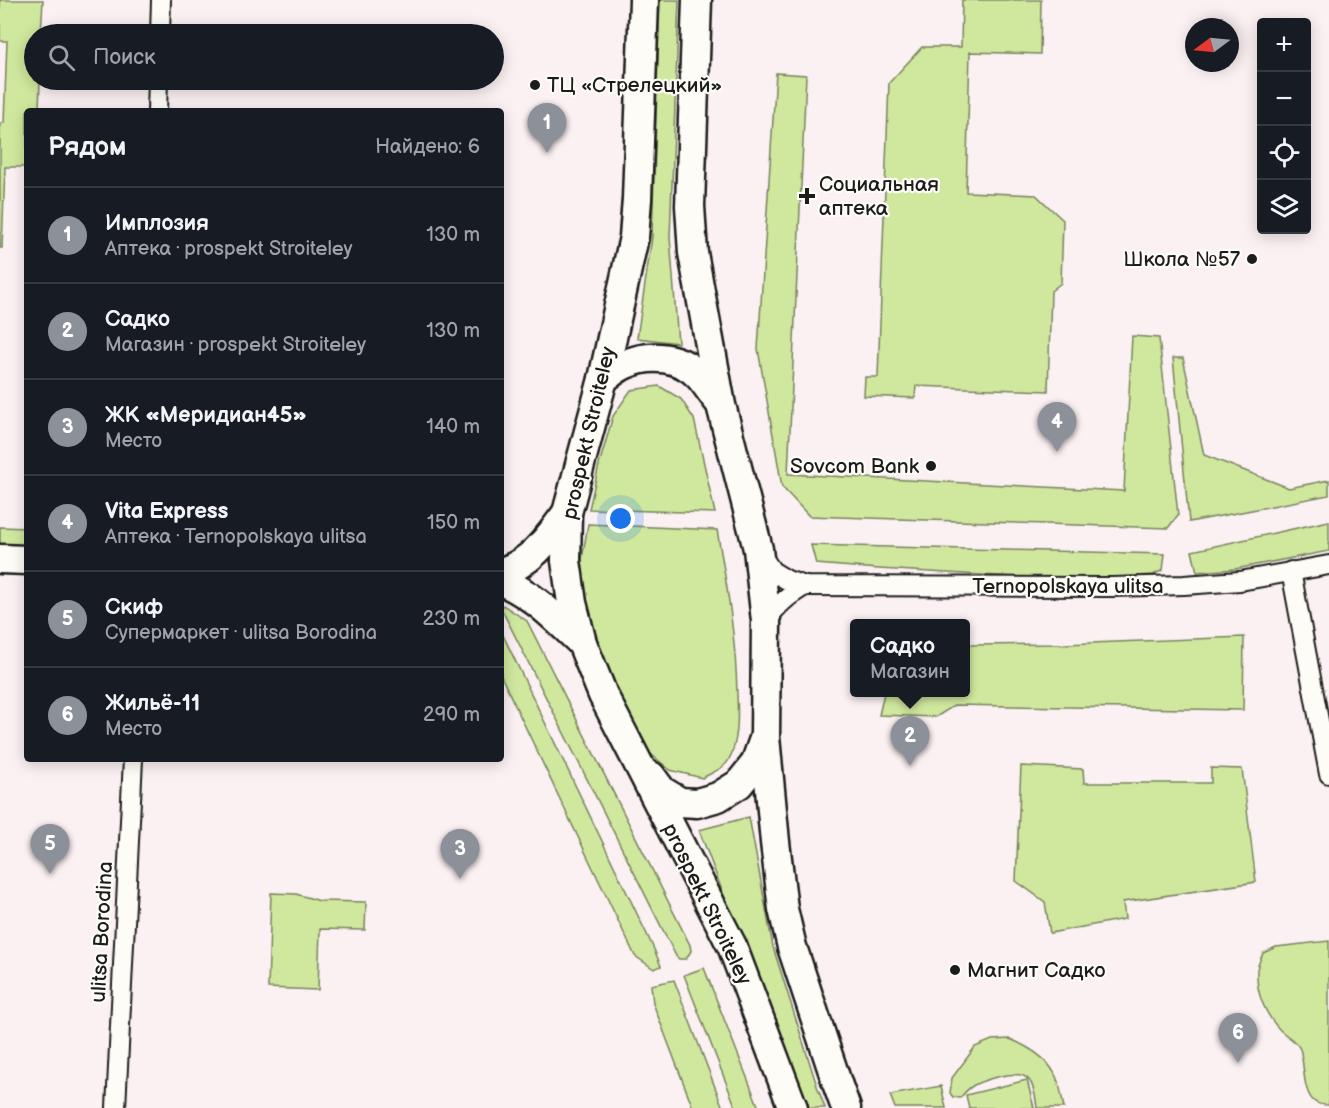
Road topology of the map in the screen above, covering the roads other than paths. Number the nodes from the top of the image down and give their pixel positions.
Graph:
1 (161, 0) edge
2 (644, 0) edge
3 (697, 0) edge
4 (160, 24) edge
5 (158, 90) edge
6 (158, 108) edge
7 (603, 379) junction
8 (721, 405) junction
9 (567, 513) junction
10 (758, 549) junction
11 (0, 560) edge
12 (24, 560) edge
13 (1329, 565) edge
14 (504, 571) edge
15 (1291, 572) junction
16 (504, 582) edge
17 (806, 586) junction
18 (766, 621) junction
19 (582, 643) junction
20 (765, 737) junction
21 (634, 756) junction
22 (133, 762) edge
23 (1329, 774) edge
24 (116, 1108) edge
25 (794, 1108) edge
26 (846, 1108) edge

1 - 4 street
2 - 7 main road, prospekt Stroiteley
3 - 8 main road
5 - 6 street
7 - 8 main road
7 - 9 main road, prospekt Stroiteley
8 - 10 main road
9 - 14 main road
9 - 19 main road, prospekt Stroiteley
10 - 17 street, Ternopolskaya ulitsa
10 - 18 main road
11 - 12 main road
13 - 15 street, Ternopolskaya ulitsa
15 - 17 street, Ternopolskaya ulitsa
15 - 23 street
16 - 19 main road
17 - 18 street
18 - 20 main road
19 - 21 main road, prospekt Stroiteley
20 - 21 main road
20 - 26 main road
21 - 25 main road, prospekt Stroiteley
22 - 24 street, ulitsa Borodina

